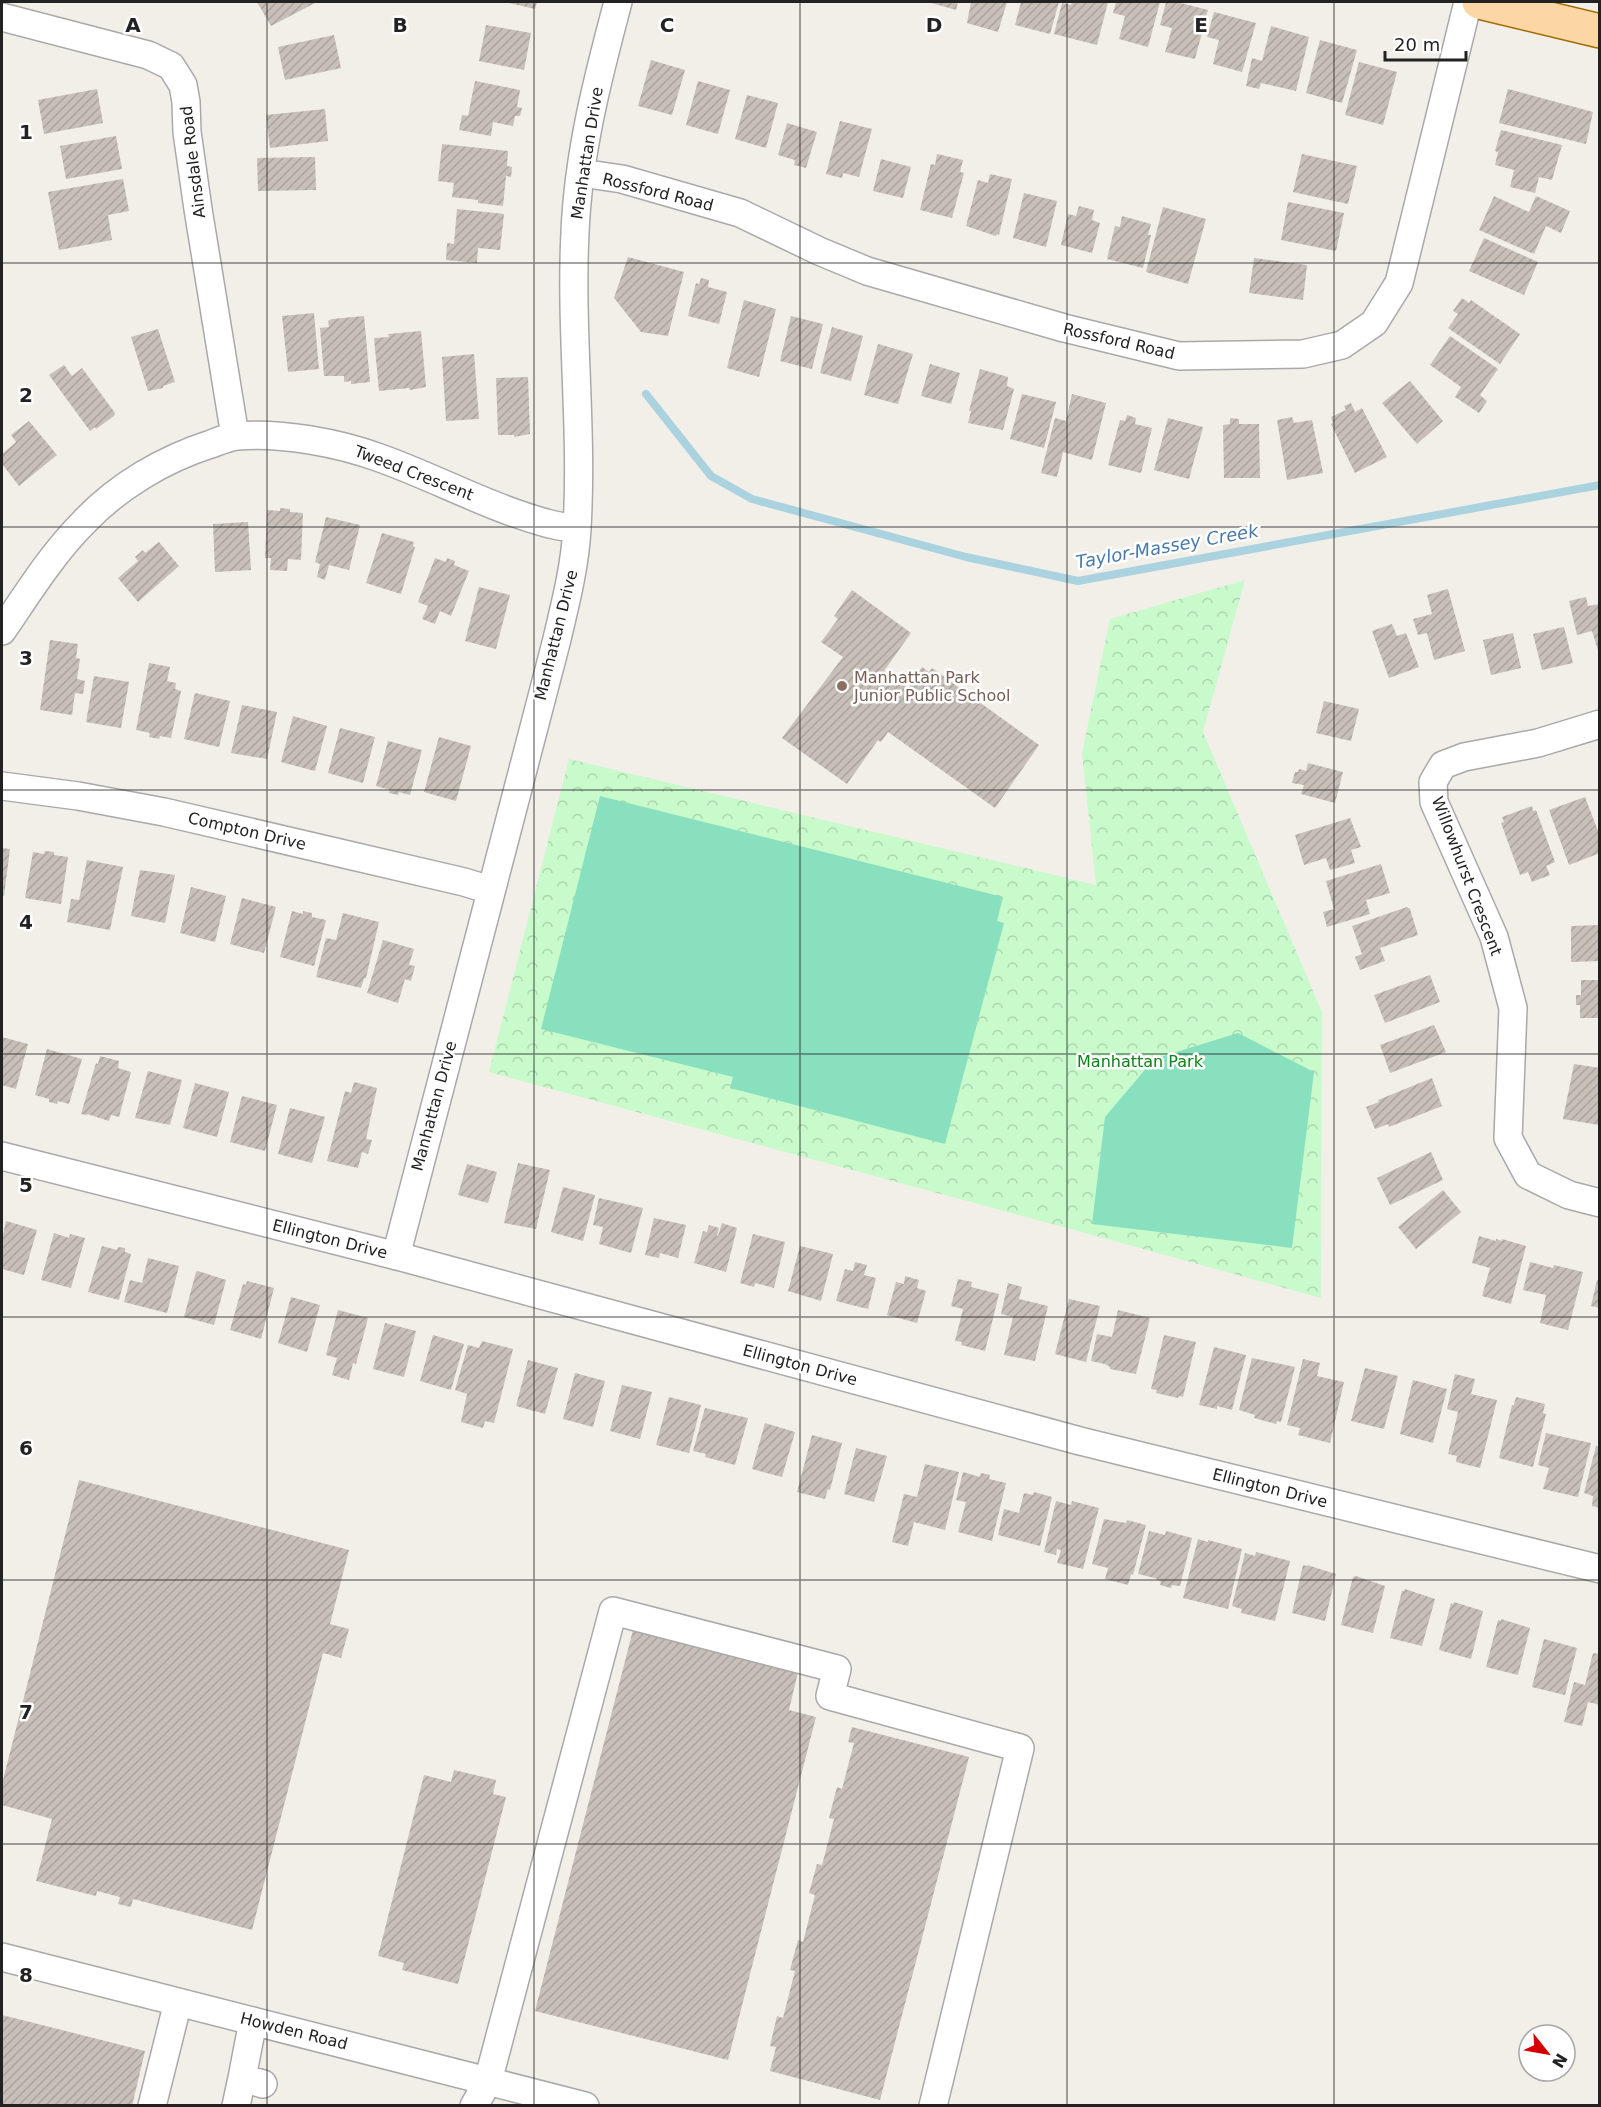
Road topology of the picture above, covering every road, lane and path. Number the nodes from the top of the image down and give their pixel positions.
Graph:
1 (618, 2) edge
2 (1468, 2) edge
3 (1479, 2) edge
4 (2, 18) edge
5 (1599, 31) edge
6 (581, 173) junction
7 (235, 436) junction
8 (577, 529) junction
9 (2, 631) edge
10 (1599, 724) edge
11 (2, 786) edge
12 (490, 890) junction
13 (2, 1156) edge
14 (1599, 1203) edge
15 (396, 1256) junction
16 (1599, 1569) edge
17 (2, 1957) edge
18 (178, 2002) junction
19 (253, 2021) junction
20 (488, 2080) junction
21 (522, 2098) edge
22 (152, 2106) edge
23 (236, 2106) edge
24 (474, 2106) edge
25 (585, 2106) edge
26 (933, 2106) edge

1 - 6 street, Manhattan Drive
2 - 6 street, Rossford Road
3 - 5 main road
4 - 7 street, Ainsdale Road
6 - 8 street, Manhattan Drive
7 - 8 street, Tweed Crescent
7 - 9 street, Tweed Crescent
8 - 12 street, Manhattan Drive
10 - 14 street, Willowhurst Crescent
11 - 12 street, Compton Drive
12 - 15 street, Manhattan Drive
13 - 15 street, Ellington Drive
15 - 16 street, Ellington Drive
17 - 18 street, Howden Road
18 - 19 street, Howden Road
18 - 22 street
19 - 20 street, Howden Road
19 - 23 street
20 - 21 street, Howden Road
20 - 24 street
20 - 26 street
21 - 25 street, Howden Road

